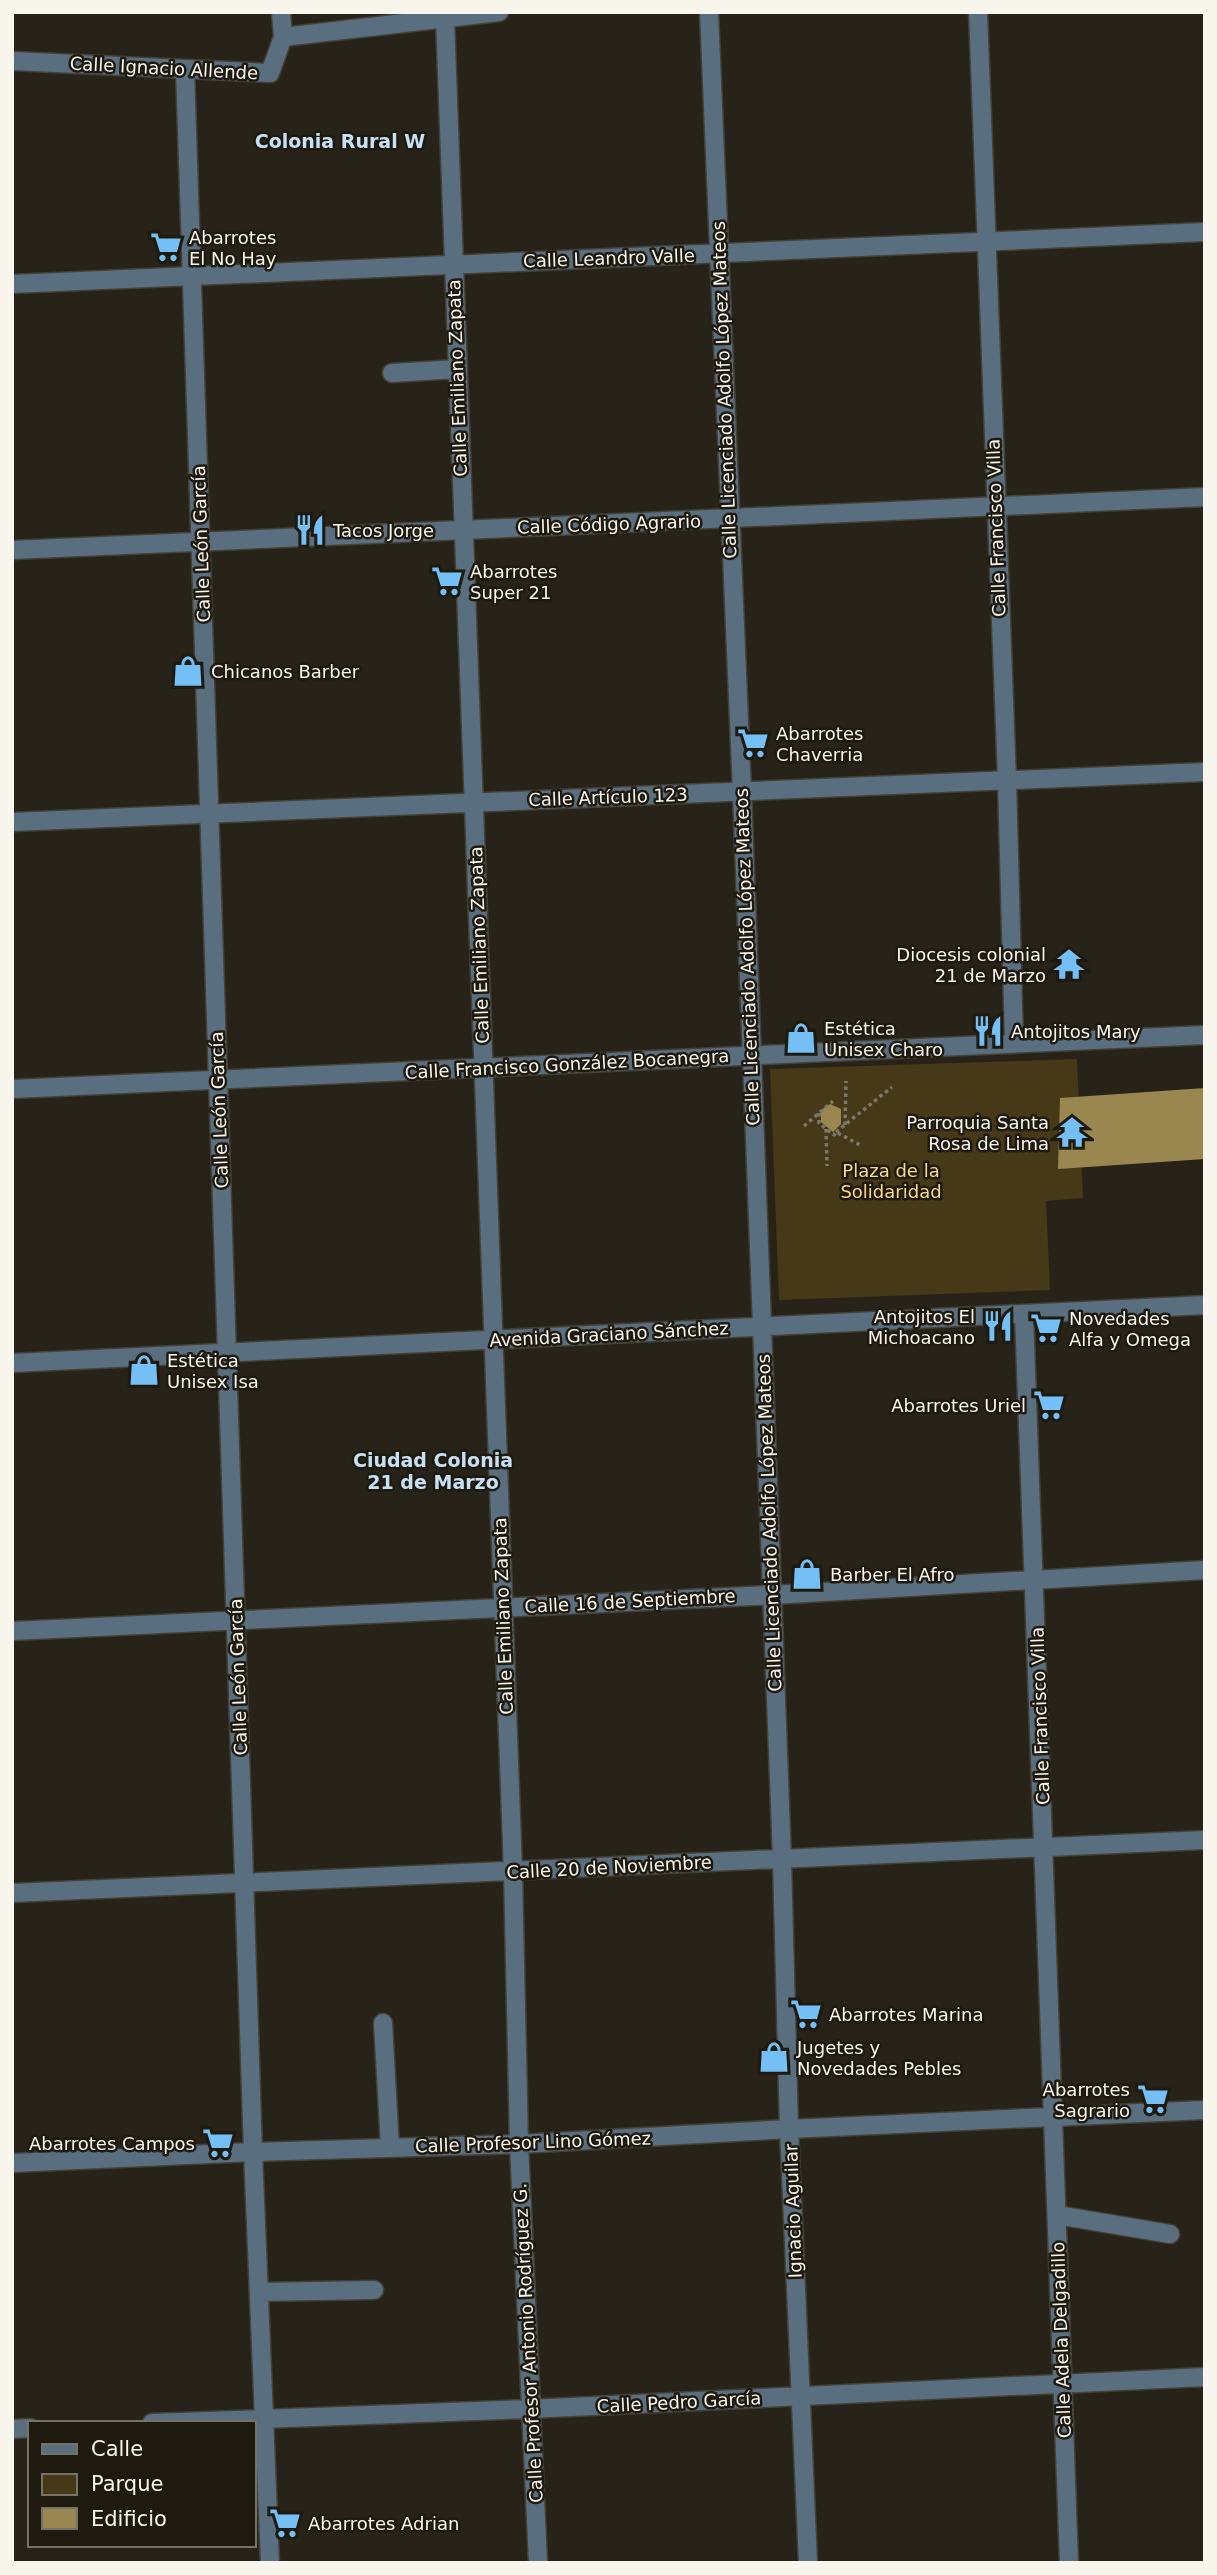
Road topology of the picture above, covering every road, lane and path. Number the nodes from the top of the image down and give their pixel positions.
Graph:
1 (281, 12) edge
2 (499, 12) edge
3 (709, 12) edge
4 (978, 12) edge
5 (445, 18) junction
6 (283, 37) junction
7 (12, 61) edge
8 (185, 69) junction
9 (1205, 232) edge
10 (987, 242) junction
11 (719, 254) junction
12 (453, 265) junction
13 (192, 276) junction
14 (12, 284) edge
15 (457, 369) junction
16 (392, 373) dead end
17 (1205, 497) edge
18 (995, 507) junction
19 (729, 519) junction
20 (463, 530) junction
21 (201, 542) junction
22 (12, 550) edge
23 (1205, 772) edge
24 (1007, 780) junction
25 (742, 792) junction
26 (475, 803) junction
27 (210, 814) junction
28 (12, 822) edge
29 (1205, 1035) edge
30 (1014, 1044) junction
31 (750, 1056) junction
32 (483, 1068) junction
33 (218, 1080) junction
34 (846, 1081) dead end
35 (892, 1087) dead end
36 (12, 1089) edge
37 (833, 1101) dead end
38 (819, 1113) junction
39 (845, 1125) junction
40 (804, 1126) dead end
41 (826, 1129) junction
42 (836, 1132) junction
43 (862, 1146) dead end
44 (827, 1166) dead end
45 (1205, 1305) edge
46 (1024, 1314) junction
47 (761, 1326) junction
48 (493, 1340) junction
49 (227, 1353) junction
50 (12, 1363) edge
51 (1205, 1570) edge
52 (1034, 1579) junction
53 (772, 1595) junction
54 (503, 1607) junction
55 (236, 1619) junction
56 (12, 1631) edge
57 (1205, 1840) edge
58 (1045, 1848) junction
59 (782, 1859) junction
60 (513, 1871) junction
61 (244, 1883) junction
62 (12, 1893) edge
63 (383, 2023) dead end
64 (1205, 2110) edge
65 (1054, 2118) junction
66 (789, 2129) junction
67 (519, 2144) junction
68 (390, 2147) junction
69 (253, 2152) junction
70 (12, 2163) edge
71 (1057, 2215) junction
72 (1170, 2234) dead end
73 (374, 2290) dead end
74 (259, 2292) junction
75 (1205, 2377) edge
76 (1062, 2385) junction
77 (801, 2397) junction
78 (529, 2409) junction
79 (265, 2418) junction
80 (197, 2421) edge
81 (270, 2563) edge
82 (538, 2563) edge
83 (808, 2563) edge
84 (1069, 2563) edge

1 - 6 street
2 - 5 street
3 - 11 street, Calle Licenciado Adolfo López Mateos
4 - 10 street, Calle Francisco Villa
5 - 6 street
5 - 12 street, Calle Emiliano Zapata
6 - 8 street, Calle Ignacio Allende
7 - 8 street, Calle Ignacio Allende
8 - 13 street, Calle León García
9 - 10 street, Calle Leandro Valle
10 - 11 street, Calle Leandro Valle
10 - 18 street, Calle Francisco Villa
11 - 12 street, Calle Leandro Valle
11 - 19 street, Calle Licenciado Adolfo López Mateos
12 - 13 street, Calle Leandro Valle
12 - 15 street, Calle Emiliano Zapata
13 - 14 street, Calle Leandro Valle
13 - 21 street, Calle León García
15 - 16 street
15 - 20 street, Calle Emiliano Zapata
17 - 18 street, Calle Código Agrario
18 - 19 street, Calle Código Agrario
18 - 24 street, Calle Francisco Villa
19 - 20 street, Calle Código Agrario
19 - 25 street, Calle Licenciado Adolfo López Mateos
20 - 21 street, Calle Código Agrario
20 - 26 street, Calle Emiliano Zapata
21 - 22 street, Calle Código Agrario
21 - 27 street, Calle León García
23 - 24 street, Calle Artículo 123
24 - 25 street, Calle Artículo 123
24 - 30 street, Calle Francisco Villa
25 - 26 street, Calle Artículo 123
25 - 31 street, Calle Licenciado Adolfo López Mateos
26 - 27 street, Calle Artículo 123
26 - 32 street, Calle Emiliano Zapata
27 - 28 street, Calle Artículo 123
27 - 33 street, Calle León García
29 - 30 street, Calle Francisco González Bocanegra
30 - 31 street, Calle Francisco González Bocanegra
31 - 32 street, Calle Francisco González Bocanegra
31 - 47 street, Calle Licenciado Adolfo López Mateos
32 - 33 street, Calle Francisco González Bocanegra
32 - 48 street, Calle Emiliano Zapata
33 - 36 street, Calle Francisco González Bocanegra
33 - 49 street, Calle León García
34 - 39 path
35 - 39 path
37 - 38 path
38 - 40 path
38 - 41 path
39 - 42 path
41 - 42 path
41 - 44 path
42 - 43 path
45 - 46 street, Avenida Graciano Sánchez
46 - 47 street, Avenida Graciano Sánchez
46 - 52 street, Calle Francisco Villa
47 - 48 street, Avenida Graciano Sánchez
47 - 53 street, Calle Licenciado Adolfo López Mateos
48 - 49 street, Avenida Graciano Sánchez
48 - 54 street, Calle Emiliano Zapata
49 - 50 street, Avenida Graciano Sánchez
49 - 55 street, Calle León García
51 - 52 street, Calle 16 de Septiembre
52 - 53 street, Calle 16 de Septiembre
52 - 58 street, Calle Francisco Villa
53 - 54 street, Calle 16 de Septiembre
53 - 59 street, Calle Licenciado Adolfo López Mateos
54 - 55 street, Calle 16 de Septiembre
54 - 60 street, Calle Emiliano Zapata
55 - 56 street, Calle 16 de Septiembre
55 - 61 street, Calle León García
57 - 58 street, Calle 20 de Noviembre
58 - 59 street, Calle 20 de Noviembre
58 - 65 street, Calle Francisco Villa
59 - 60 street, Calle 20 de Noviembre
59 - 66 street, Ignacio Aguilar
60 - 61 street, Calle 20 de Noviembre
60 - 67 street, Calle Profesor Antonio Rodríguez G.
61 - 62 street, Calle 20 de Noviembre
61 - 69 street, Calle León García
63 - 68 street
64 - 65 street, Calle Profesor Lino Gómez
65 - 66 street, Calle Profesor Lino Gómez
65 - 71 street, Calle Adela Delgadillo
66 - 67 street, Calle Profesor Lino Gómez
66 - 77 street, Ignacio Aguilar
67 - 68 street, Calle Profesor Lino Gómez
67 - 78 street, Calle Profesor Antonio Rodríguez G.
68 - 69 street, Calle Profesor Lino Gómez
69 - 70 street, Calle Profesor Lino Gómez
69 - 74 street, Calle León García
71 - 72 street
71 - 76 street, Calle Adela Delgadillo
73 - 74 street
74 - 79 street, Calle León García
75 - 76 street, Calle Pedro García
76 - 77 street, Calle Pedro García
76 - 84 street, Calle Adela Delgadillo
77 - 78 street, Calle Pedro García
77 - 83 street, Ignacio Aguilar
78 - 79 street, Calle Pedro García
78 - 82 street, Calle Profesor Antonio Rodríguez G.
79 - 80 street, Calle Pedro García
79 - 81 street, Calle León García

